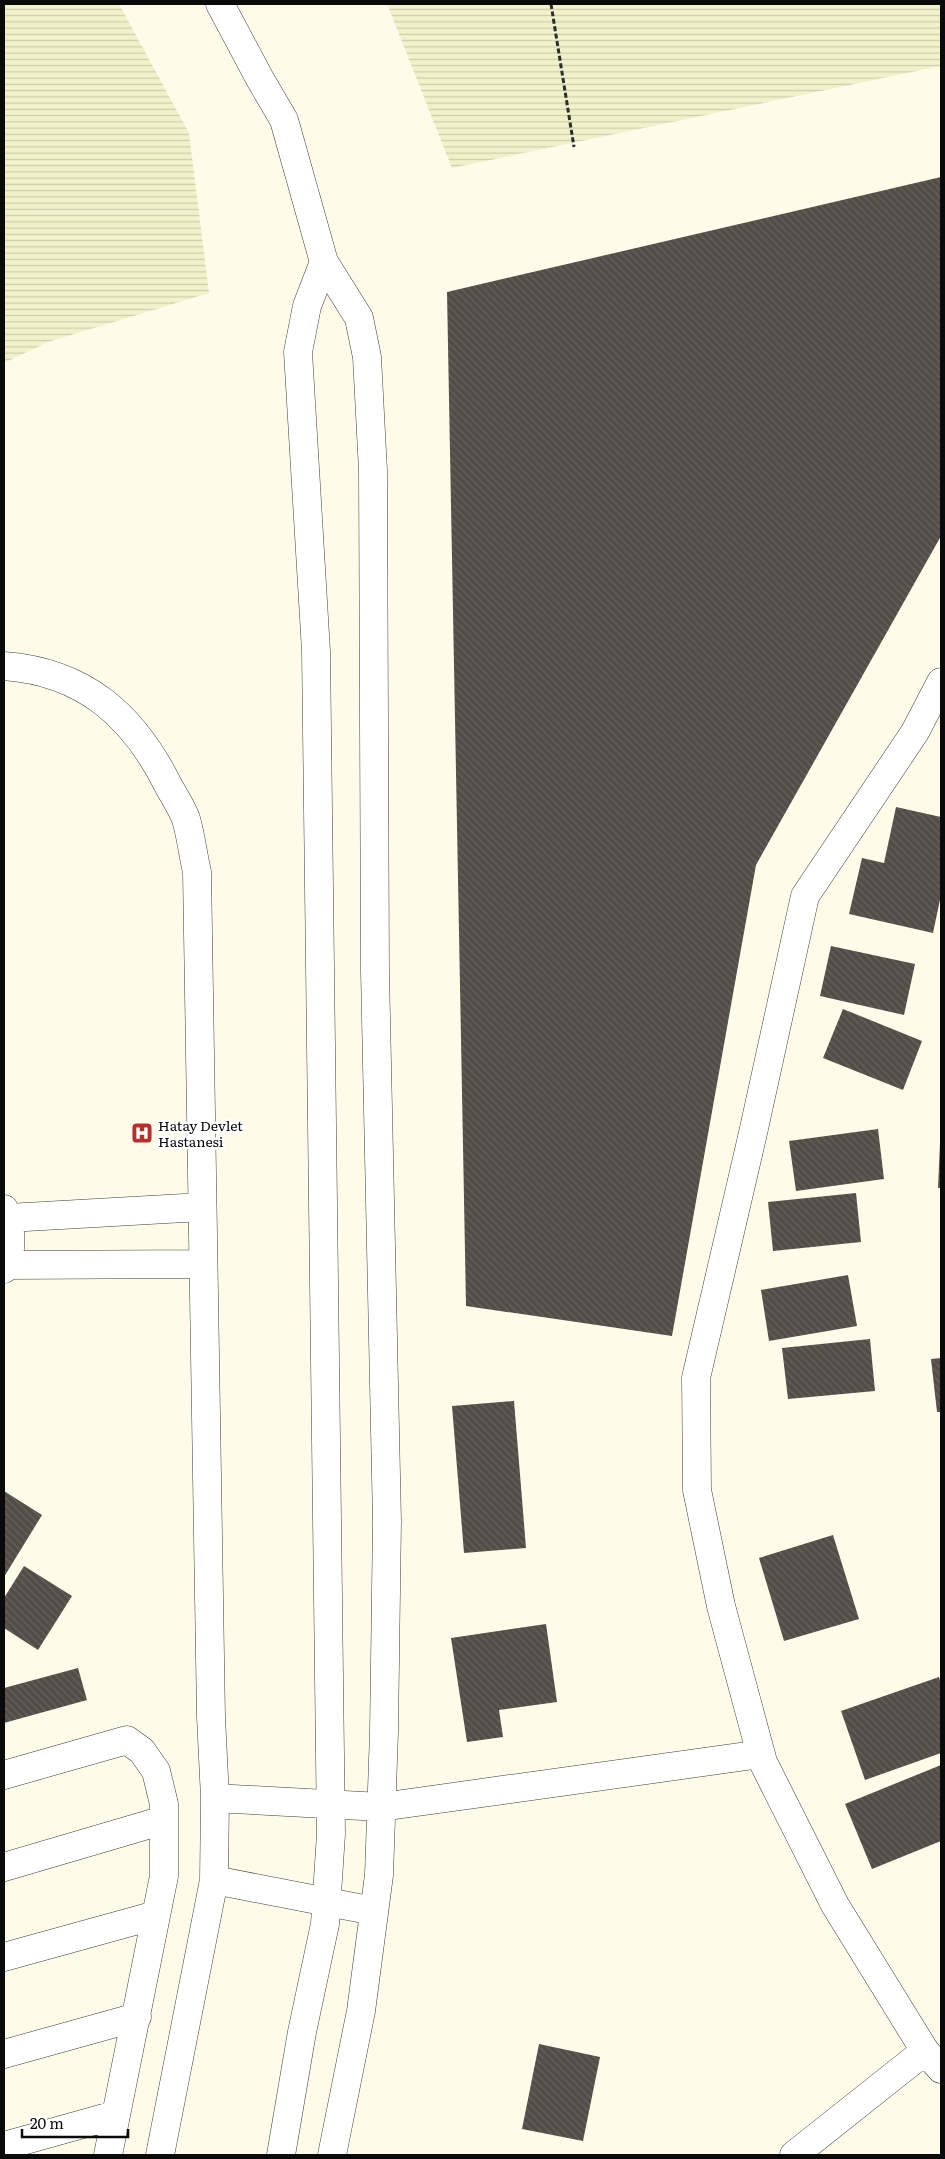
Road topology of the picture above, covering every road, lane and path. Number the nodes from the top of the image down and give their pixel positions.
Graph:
1 (220, 4) edge
2 (551, 4) edge
3 (574, 147) dead end
4 (324, 262) junction
5 (4, 666) edge
6 (941, 682) edge
7 (202, 1207) junction
8 (6, 1214) edge
9 (203, 1264) junction
10 (5, 1267) edge
11 (761, 1754) junction
12 (4, 1775) edge
13 (214, 1798) junction
14 (330, 1805) junction
15 (381, 1807) junction
16 (164, 1820) junction
17 (4, 1867) edge
18 (214, 1880) junction
19 (326, 1902) junction
20 (374, 1911) junction
21 (156, 1915) junction
22 (4, 1956) edge
23 (137, 2017) junction
24 (4, 2054) edge
25 (933, 2060) edge
26 (115, 2115) junction
27 (4, 2146) edge
28 (108, 2155) edge
29 (160, 2155) edge
30 (281, 2155) edge
31 (332, 2155) edge
32 (794, 2155) edge

1 - 4 street
2 - 3 path
4 - 14 street
4 - 15 street
5 - 7 street
6 - 11 street
7 - 8 street
7 - 9 street
8 - 10 street
9 - 10 street
9 - 13 street
11 - 15 street
11 - 25 street
12 - 16 street
13 - 14 street
13 - 18 street
14 - 15 street
14 - 19 street
15 - 20 street
16 - 17 street
16 - 21 street
18 - 19 street
18 - 29 street
19 - 20 street
19 - 30 street
20 - 31 street
21 - 22 street
21 - 23 street
23 - 24 street
23 - 26 street
25 - 32 street
26 - 27 street
26 - 28 street

